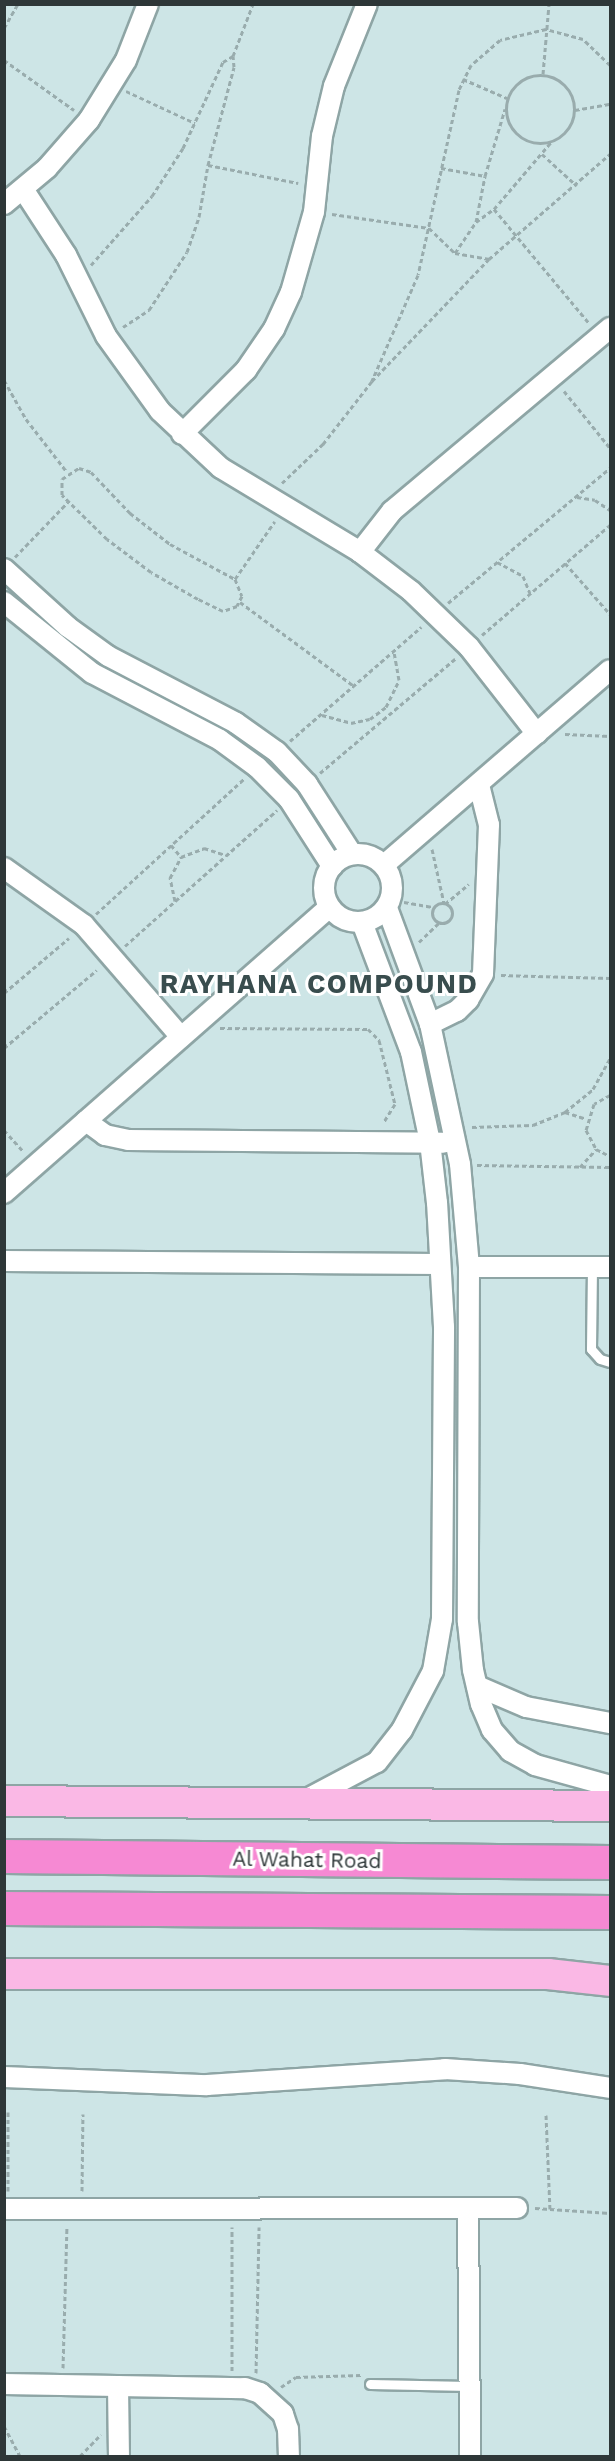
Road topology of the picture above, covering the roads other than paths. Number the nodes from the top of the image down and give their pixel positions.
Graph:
1 (148, 4) edge
2 (367, 4) edge
3 (24, 189) junction
4 (4, 204) edge
5 (605, 332) edge
6 (182, 434) junction
7 (360, 552) junction
8 (8, 564) edge
9 (4, 602) edge
10 (610, 670) edge
11 (537, 734) junction
12 (478, 785) junction
13 (352, 854) junction
14 (384, 865) junction
15 (332, 866) junction
16 (4, 868) edge
17 (389, 904) junction
18 (329, 907) junction
19 (362, 922) junction
20 (430, 1024) junction
21 (186, 1033) junction
22 (86, 1120) junction
23 (456, 1135) junction
24 (430, 1143) junction
25 (4, 1193) edge
26 (4, 1261) edge
27 (439, 1264) junction
28 (601, 1267) edge
29 (469, 1268) junction
30 (444, 1327) junction
31 (469, 1327) junction
32 (610, 1362) edge
33 (444, 1462) junction
34 (467, 1462) junction
35 (477, 1686) junction
36 (610, 1723) edge
37 (610, 1786) edge
38 (4, 1801) edge
39 (300, 1802) junction
40 (610, 1806) edge
41 (4, 1856) edge
42 (610, 1862) edge
43 (4, 1908) edge
44 (610, 1912) edge
45 (4, 1974) edge
46 (610, 1981) edge
47 (4, 2077) edge
48 (610, 2088) edge
49 (468, 2208) junction
50 (517, 2208) road end
51 (6, 2209) edge
52 (4, 2384) edge
53 (370, 2384) road end
54 (118, 2386) junction
55 (470, 2386) junction
56 (119, 2457) edge
57 (289, 2457) edge
58 (470, 2457) edge

1 - 3 street
2 - 6 street
3 - 4 street
3 - 6 street
5 - 7 street
6 - 7 street
7 - 11 street
8 - 13 street
9 - 15 street
10 - 11 street
11 - 12 street
12 - 14 street
12 - 20 street
13 - 14 street
13 - 15 street
14 - 17 street
15 - 18 street
16 - 21 street
17 - 19 street
17 - 20 street
18 - 19 street
18 - 21 street
19 - 24 street
20 - 23 street
21 - 22 street
22 - 24 street
22 - 25 street
23 - 24 street
23 - 29 street
24 - 27 street
26 - 27 street
27 - 30 street
28 - 29 street
28 - 32 lane
29 - 31 street
30 - 31 street
30 - 33 street
31 - 34 street
33 - 34 street
33 - 39 street
34 - 35 street
35 - 36 street
35 - 37 street
38 - 39 main road
39 - 40 main road
41 - 42 highway, Al Wahat Road
43 - 44 highway
45 - 46 main road
47 - 48 street
49 - 50 street
49 - 51 street
49 - 55 street
52 - 54 street
53 - 55 lane
54 - 56 street
54 - 57 street
55 - 58 street

